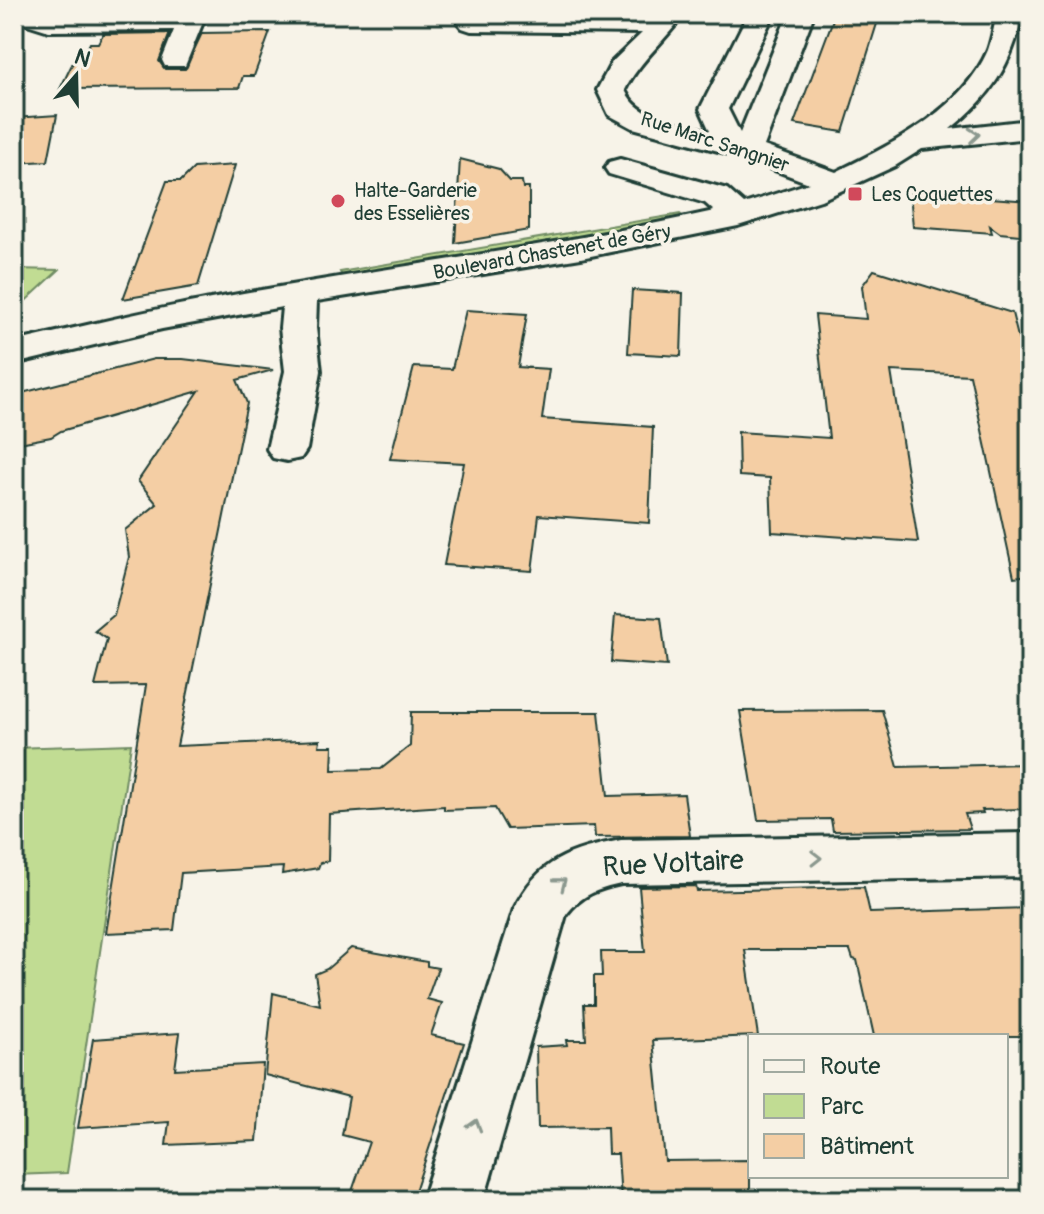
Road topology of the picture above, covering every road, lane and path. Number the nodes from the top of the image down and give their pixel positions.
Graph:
1 (22, 14) edge
2 (761, 14) edge
3 (801, 14) edge
4 (668, 20) edge
5 (471, 23) dead end
6 (1009, 23) edge
7 (63, 39) dead end
8 (14, 40) edge
9 (1030, 54) edge
10 (175, 60) dead end
11 (1030, 129) edge
12 (917, 141) junction
13 (739, 148) junction
14 (620, 168) dead end
15 (835, 182) junction
16 (738, 216) junction
17 (300, 294) junction
18 (14, 353) edge
19 (287, 449) dead end
20 (1030, 855) edge
21 (453, 1200) edge

1 - 10 street
2 - 13 street
3 - 13 street
4 - 5 street
4 - 13 street, Rue Marc Sangnier
6 - 9 street
6 - 12 street, Boulevard Chastenet de Géry
7 - 8 street
12 -> 11 street
12 - 15 street, Boulevard Chastenet de Géry
13 - 15 street, Rue Marc Sangnier
14 - 16 street
15 - 16 street, Boulevard Chastenet de Géry
16 - 17 street, Boulevard Chastenet de Géry
17 - 18 street, Boulevard Chastenet de Géry
17 - 19 street
21 -> 20 street, Rue Voltaire

